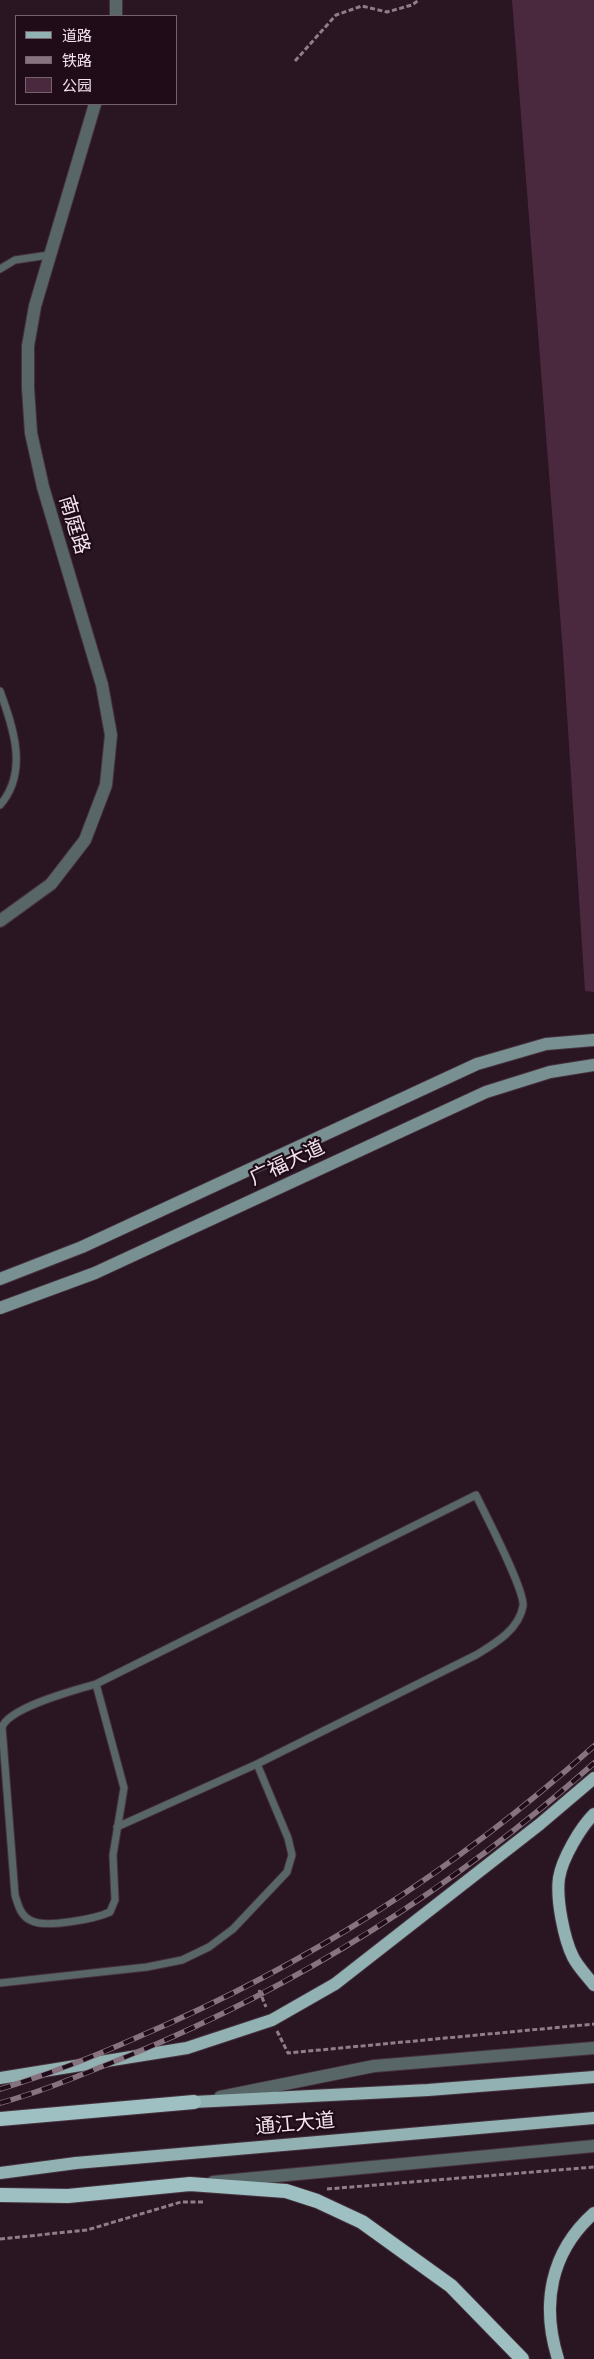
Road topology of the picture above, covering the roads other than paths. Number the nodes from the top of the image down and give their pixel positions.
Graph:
1 (116, 0) edge
2 (116, 15) edge
3 (95, 105) edge
4 (49, 254) junction
5 (0, 269) edge
6 (0, 691) edge
7 (0, 804) edge
8 (0, 921) edge
9 (594, 1040) edge
10 (594, 1065) edge
11 (0, 1279) edge
12 (0, 1308) edge
13 (96, 1684) junction
14 (257, 1764) junction
15 (594, 1778) edge
16 (594, 1814) edge
17 (117, 1827) junction
18 (0, 1982) edge
19 (594, 1985) edge
20 (594, 2048) edge
21 (594, 2077) edge
22 (0, 2078) edge
23 (194, 2102) junction
24 (594, 2118) edge
25 (0, 2119) edge
26 (594, 2146) edge
27 (0, 2173) edge
28 (190, 2184) junction
29 (0, 2195) edge
30 (594, 2213) edge
31 (522, 2359) edge
32 (558, 2359) edge

1 - 2 street
3 - 4 street, 南庭路
4 - 5 lane
4 - 8 street, 南庭路
6 - 7 lane
9 - 11 main road, 广福大道
10 - 12 main road, 广福大道
13 - 14 lane
13 - 17 lane
13 - 17 lane
14 - 17 lane
14 - 18 lane
15 - 22 main road
16 - 19 main road
20 - 23 street, 通江大道
21 - 23 main road, 通江大道
23 - 25 highway, 通江大道
24 - 27 main road, 通江大道
26 - 28 street
28 - 29 highway
28 - 31 highway
30 - 32 main road

